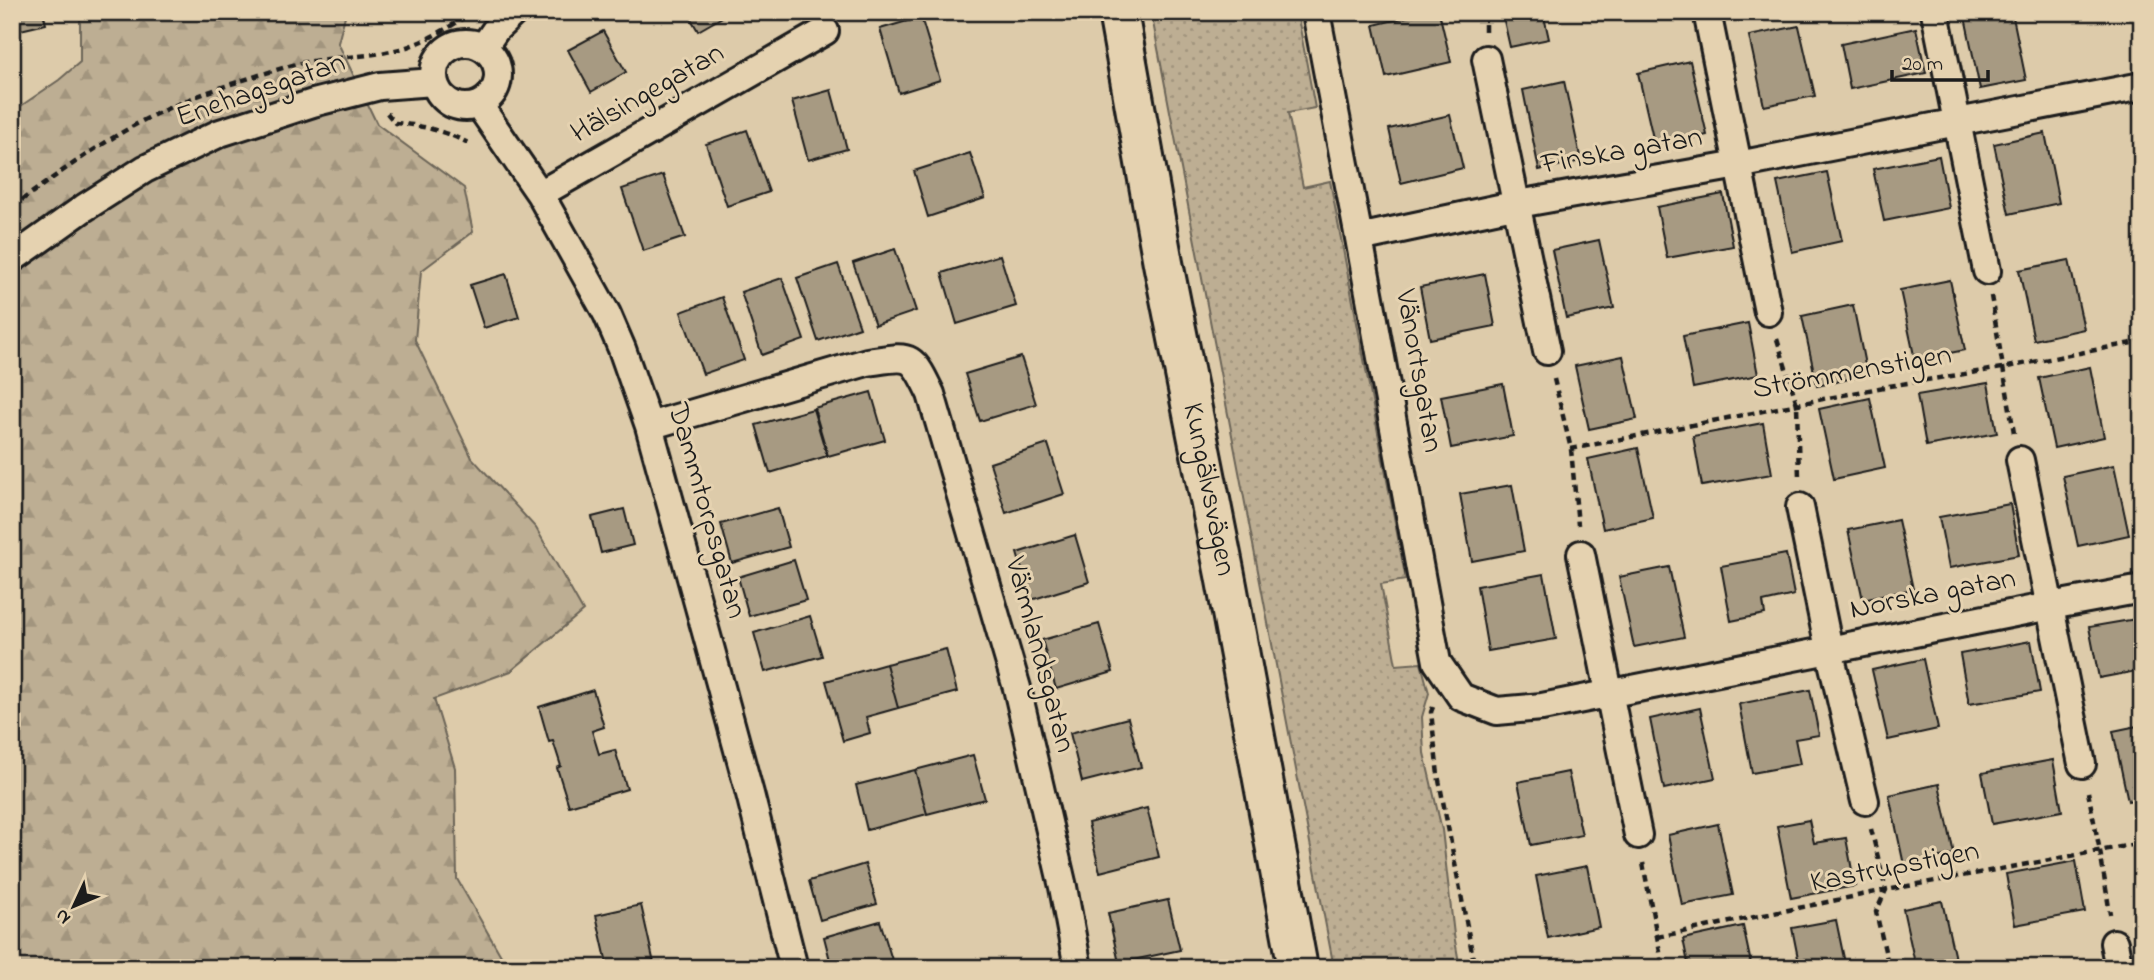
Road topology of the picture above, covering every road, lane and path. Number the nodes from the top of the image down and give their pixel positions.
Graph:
1 (514, 12) edge
2 (1118, 12) edge
3 (1316, 12) edge
4 (1707, 12) edge
5 (1935, 12) edge
6 (825, 32) dead end
7 (483, 48) junction
8 (371, 55) dead end
9 (1486, 59) dead end
10 (434, 82) junction
11 (380, 86) junction
12 (2142, 86) edge
13 (479, 105) junction
14 (1957, 123) junction
15 (476, 152) dead end
16 (1738, 165) junction
17 (540, 194) junction
18 (1518, 204) junction
19 (1359, 239) junction
20 (12, 259) edge
21 (1987, 271) joint
22 (1768, 312) joint
23 (2142, 341) edge
24 (1547, 351) joint
25 (2002, 368) junction
26 (1797, 404) junction
27 (649, 426) junction
28 (1571, 449) junction
29 (2020, 460) joint
30 (1800, 507) joint
31 (1581, 554) joint
32 (2142, 589) edge
33 (2050, 606) junction
34 (1829, 649) junction
35 (1448, 678) junction
36 (1610, 693) junction
37 (1497, 711) joint
38 (2082, 764) joint
39 (1865, 801) joint
40 (1638, 835) joint
41 (2142, 843) edge
42 (2100, 851) junction
43 (1886, 890) junction
44 (1657, 937) junction
45 (2116, 956) edge
46 (793, 968) edge
47 (1078, 968) edge
48 (1298, 968) edge
49 (1475, 968) edge
50 (1663, 968) edge
51 (1889, 968) edge

1 - 7 street
2 - 48 main road, Kungälvsvägen
3 - 19 street, Vänortsgatan
4 - 16 street, Finska gatan
5 - 14 street
6 - 17 street, Hälsingegatan
7 - 10 street
7 - 13 street
8 - 11 path
9 - 18 street, Finska gatan
10 - 11 street, Enehagsgatan
10 - 13 street
11 - 15 path
11 - 20 street, Enehagsgatan
12 - 14 street, Finska gatan
13 - 17 street, Dammtorpsgatan
14 - 16 street, Finska gatan
14 - 21 street
16 - 18 street, Finska gatan
16 - 22 street, Finska gatan
17 - 27 street, Dammtorpsgatan
18 - 19 street, Finska gatan
18 - 24 street, Finska gatan
19 - 35 street, Vänortsgatan
21 - 25 path
22 - 26 path
23 - 25 path, Strömmenstigen
24 - 28 path
25 - 26 path, Strömmenstigen
25 - 29 path
26 - 28 path, Strömmenstigen
26 - 30 path
27 - 46 street, Dammtorpsgatan
27 - 47 street, Värmlandsgatan
28 - 31 path
29 - 33 street, Norska gatan
30 - 34 street, Norska gatan
31 - 36 street
32 - 33 street, Norska gatan
33 - 34 street, Norska gatan
33 - 38 street, Norska gatan
34 - 36 street, Norska gatan
34 - 39 street, Norska gatan
35 - 37 street, Vänortsgatan
35 - 49 path
36 - 37 street, Norska gatan
36 - 40 street
38 - 42 path
39 - 43 path
40 - 44 path
41 - 42 path, Kastrupstigen
42 - 43 path, Kastrupstigen
42 - 45 path
43 - 44 path, Kastrupstigen
43 - 51 path
44 - 50 path

